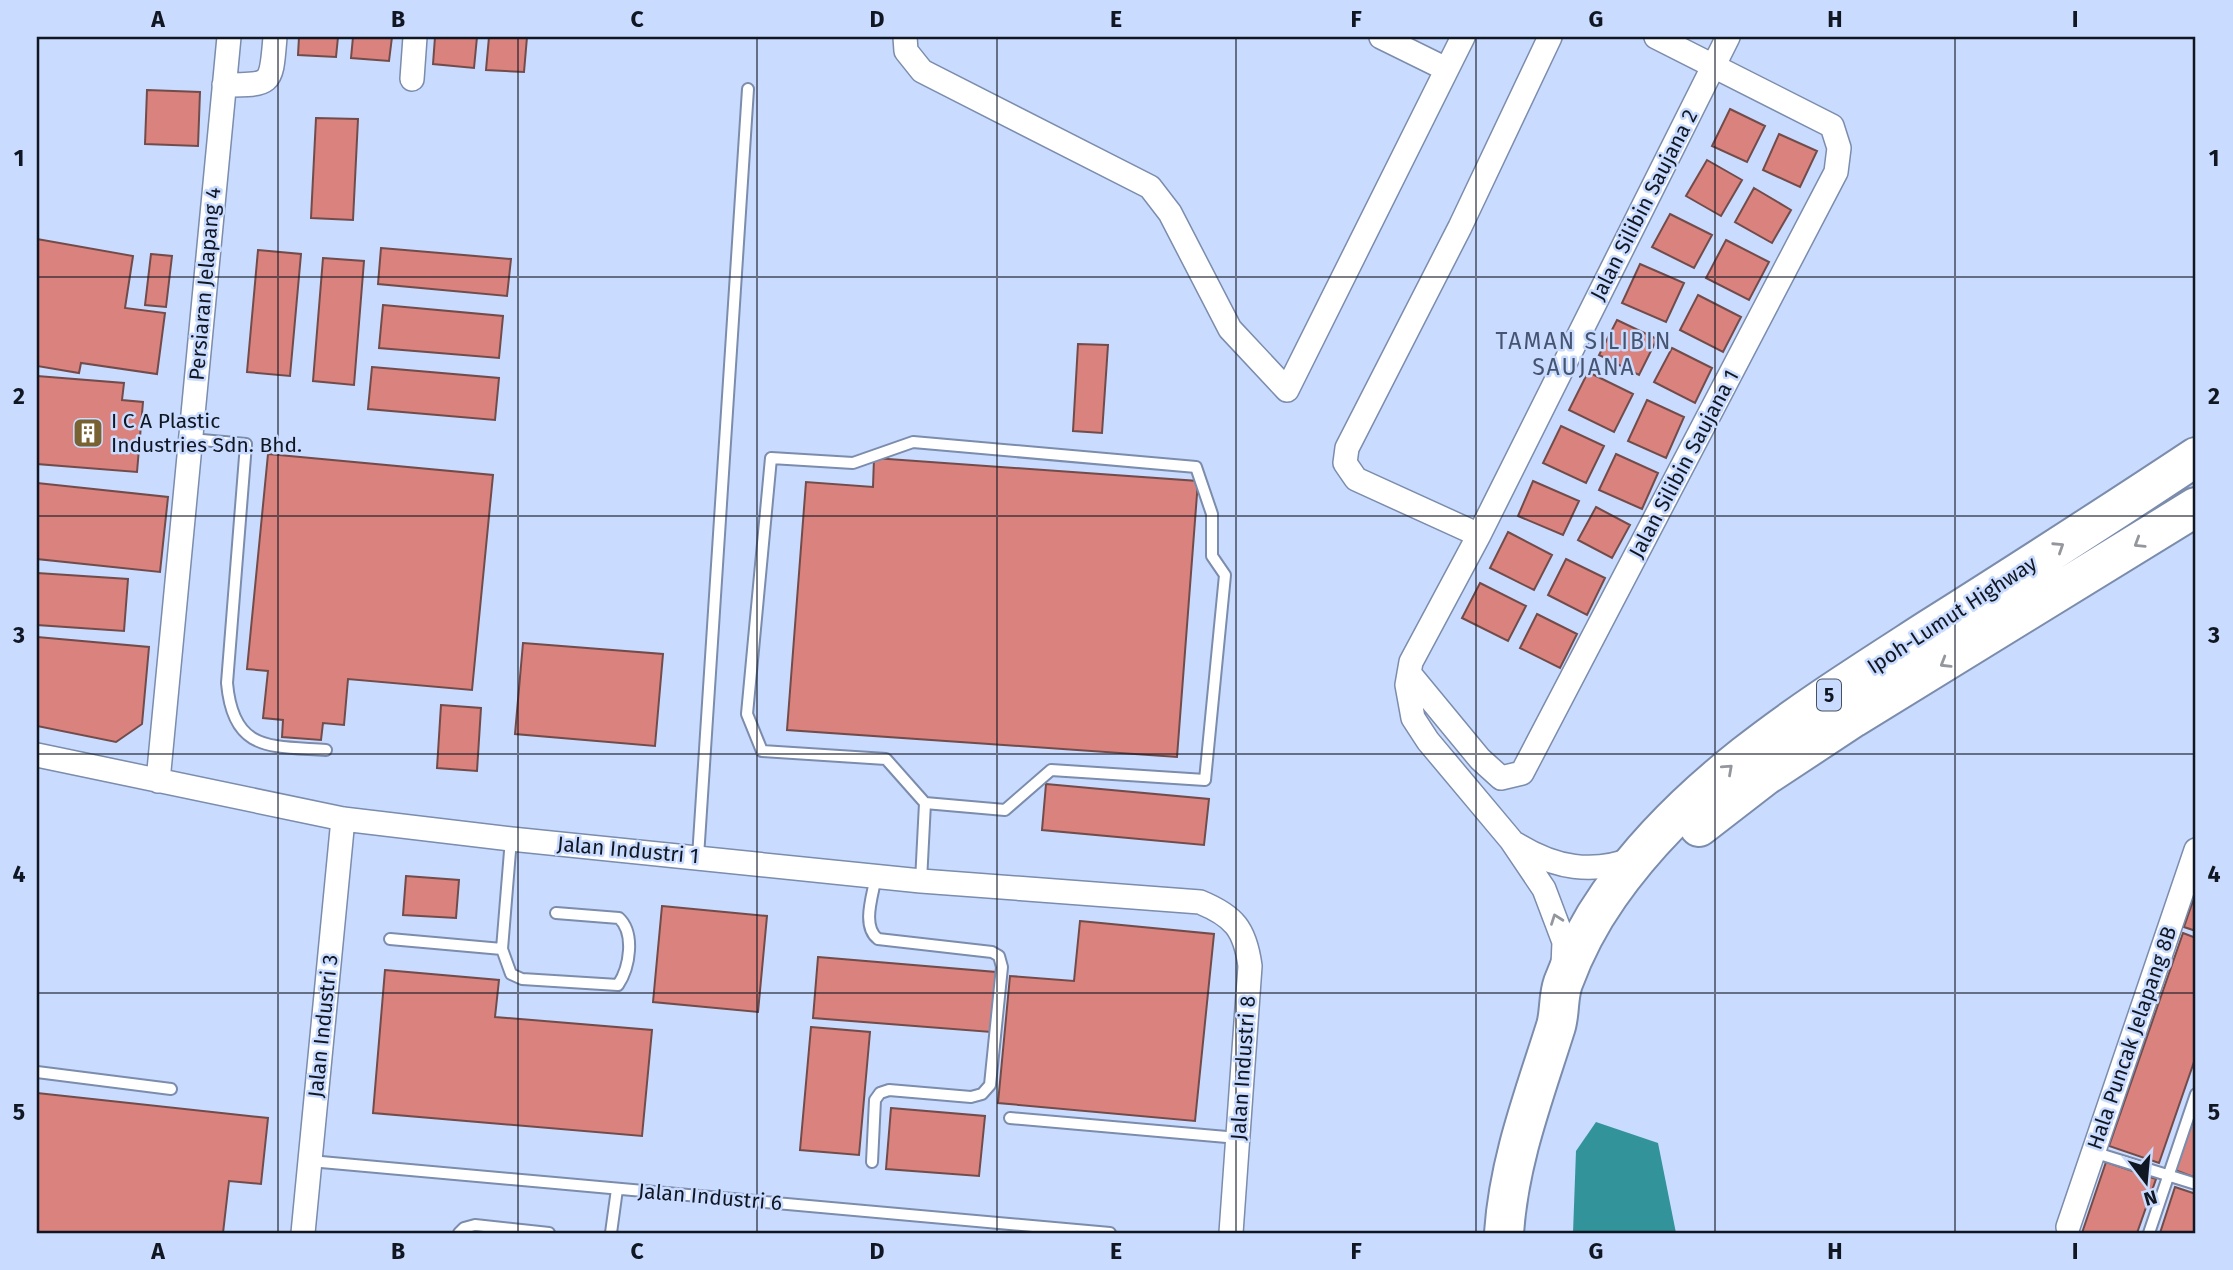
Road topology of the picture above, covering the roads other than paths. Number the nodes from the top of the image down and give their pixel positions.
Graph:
1 (229, 37) edge
2 (275, 37) edge
3 (415, 37) edge
4 (905, 37) edge
5 (1381, 37) edge
6 (1463, 37) edge
7 (1550, 37) edge
8 (1656, 37) edge
9 (1728, 37) edge
10 (1713, 67) junction
11 (1446, 69) junction
12 (412, 79) dead end
13 (225, 85) junction
14 (748, 89) dead end
15 (191, 439) junction
16 (2196, 457) edge
17 (2196, 507) edge
18 (1479, 535) junction
19 (1409, 673) junction
20 (326, 750) dead end
21 (37, 755) edge
22 (158, 781) junction
23 (925, 803) junction
24 (343, 819) junction
25 (511, 839) junction
26 (1511, 840) junction
27 (2196, 850) edge
28 (698, 857) junction
29 (1636, 859) junction
30 (876, 876) junction
31 (921, 881) junction
32 (1223, 911) joint
33 (556, 913) dead end
34 (390, 939) dead end
35 (502, 949) junction
36 (1562, 985) junction
37 (1557, 1023) junction
38 (37, 1072) edge
39 (171, 1089) dead end
40 (2196, 1094) edge
41 (1010, 1118) dead end
42 (1238, 1138) junction
43 (2093, 1152) junction
44 (310, 1161) junction
45 (872, 1163) dead end
46 (2167, 1174) junction
47 (2196, 1184) edge
48 (617, 1189) junction
49 (2068, 1227) dead end
50 (993, 1228) edge
51 (303, 1233) edge
52 (458, 1233) edge
53 (550, 1233) edge
54 (611, 1233) edge
55 (1110, 1233) edge
56 (1231, 1233) edge
57 (1503, 1233) edge
58 (2149, 1233) edge

1 - 13 street, Persiaran Jelapang 4
2 - 13 street
3 - 12 street
4 - 11 street
5 - 11 street
6 - 11 street
7 - 18 street
8 - 10 street
9 - 10 street, Jalan Silibin Saujana 2
10 - 18 street, Jalan Silibin Saujana 2
10 - 19 street, Jalan Silibin Saujana 1
13 - 15 street, Persiaran Jelapang 4
14 - 28 lane
15 - 20 lane
15 - 22 street, Persiaran Jelapang 4
29 -> 16 highway, Ipoh-Lumut Highway / 5
17 -> 37 highway, Ipoh-Lumut Highway / 5
18 - 19 street, Jalan Silibin Saujana 2
19 - 26 street
21 - 22 street, Jalan Industri 1
22 - 24 street, Jalan Industri 1
23 - 23 lane
23 - 31 lane
24 - 25 street, Jalan Industri 1
24 - 44 street, Jalan Industri 3
25 - 28 street, Jalan Industri 1
25 - 35 lane
26 - 29 street
36 -> 26 street
27 - 43 street, Hala Puncak Jelapang 8B
28 - 30 street, Jalan Industri 1
29 - 36 highway, Ipoh-Lumut Highway / 5
30 - 31 street, Jalan Industri 1
30 - 45 lane
31 - 32 street, Jalan Industri 1
32 - 42 street, Jalan Industri 8
33 - 35 lane
34 - 35 lane
36 - 37 highway, Ipoh-Lumut Highway / 5
37 - 57 highway, Ipoh-Lumut Highway / 5
38 - 39 lane
40 - 46 lane
41 - 42 lane
42 - 56 street, Jalan Industri 8
43 - 46 lane
43 - 49 street, Hala Puncak Jelapang 8B
44 - 48 lane, Jalan Industri 6
44 - 51 street, Jalan Industri 3
46 - 47 lane
46 - 58 lane
48 - 50 lane, Jalan Industri 6
48 - 54 lane
50 - 55 lane, Jalan Industri 6
52 - 53 lane

